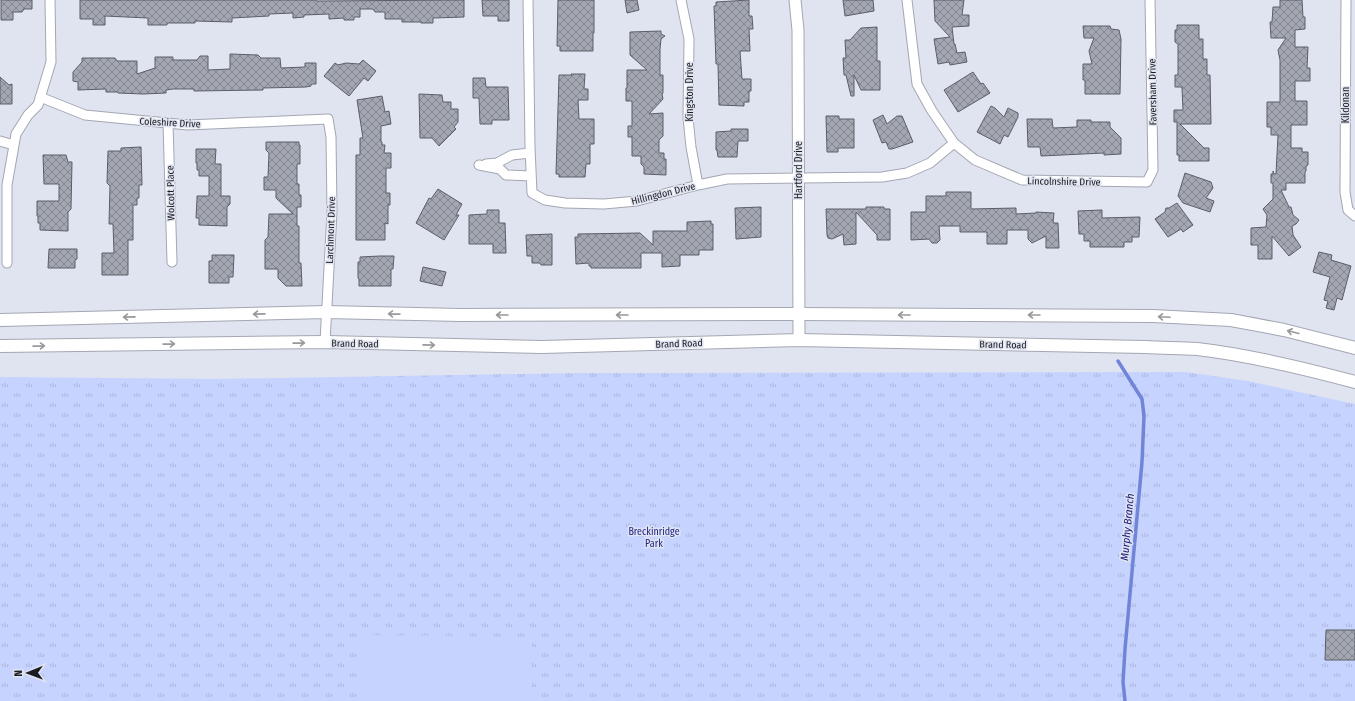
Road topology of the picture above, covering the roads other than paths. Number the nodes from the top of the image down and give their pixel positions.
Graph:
1 (50, 0) edge
2 (528, 0) edge
3 (681, 0) edge
4 (795, 0) edge
5 (908, 0) edge
6 (1150, 0) edge
7 (1346, 0) edge
8 (40, 97) junction
9 (328, 118) joint
10 (168, 123) junction
11 (0, 141) edge
12 (954, 143) junction
13 (14, 145) junction
14 (530, 153) junction
15 (531, 176) junction
16 (798, 178) junction
17 (1147, 182) joint
18 (698, 185) junction
19 (1355, 216) edge
20 (172, 262) dead end
21 (7, 264) dead end
22 (326, 312) junction
23 (798, 314) junction
24 (0, 320) edge
25 (799, 340) junction
26 (325, 342) junction
27 (0, 346) edge
28 (1355, 348) edge
29 (1355, 382) edge

1 - 8 street
2 - 14 street, Hillingdon Drive
3 - 18 street, Kingston Drive
4 - 16 street, Hartford Drive
5 - 12 street, Lincolnshire Drive
6 - 17 street, Faversham Drive
7 - 19 street, Kildonan
8 - 10 street, Coleshire Drive
8 - 13 street
9 - 10 street, Coleshire Drive
9 - 22 street, Larchmont Drive
10 - 20 street, Wolcott Place
11 - 13 street
12 - 16 street, Hillingdon Drive
12 - 17 street, Lincolnshire Drive
13 - 21 street
14 - 15 street, Hillingdon Drive
14 - 15 street
15 - 18 street, Hillingdon Drive
16 - 18 street, Hillingdon Drive
16 - 23 street, Hartford Drive
23 -> 22 main road
22 -> 24 main road
22 - 26 street, Larchmont Drive
23 - 25 street, Hartford Drive
28 -> 23 main road
26 -> 25 main road, Brand Road
25 - 29 main road, Brand Road
27 -> 26 main road, Brand Road

